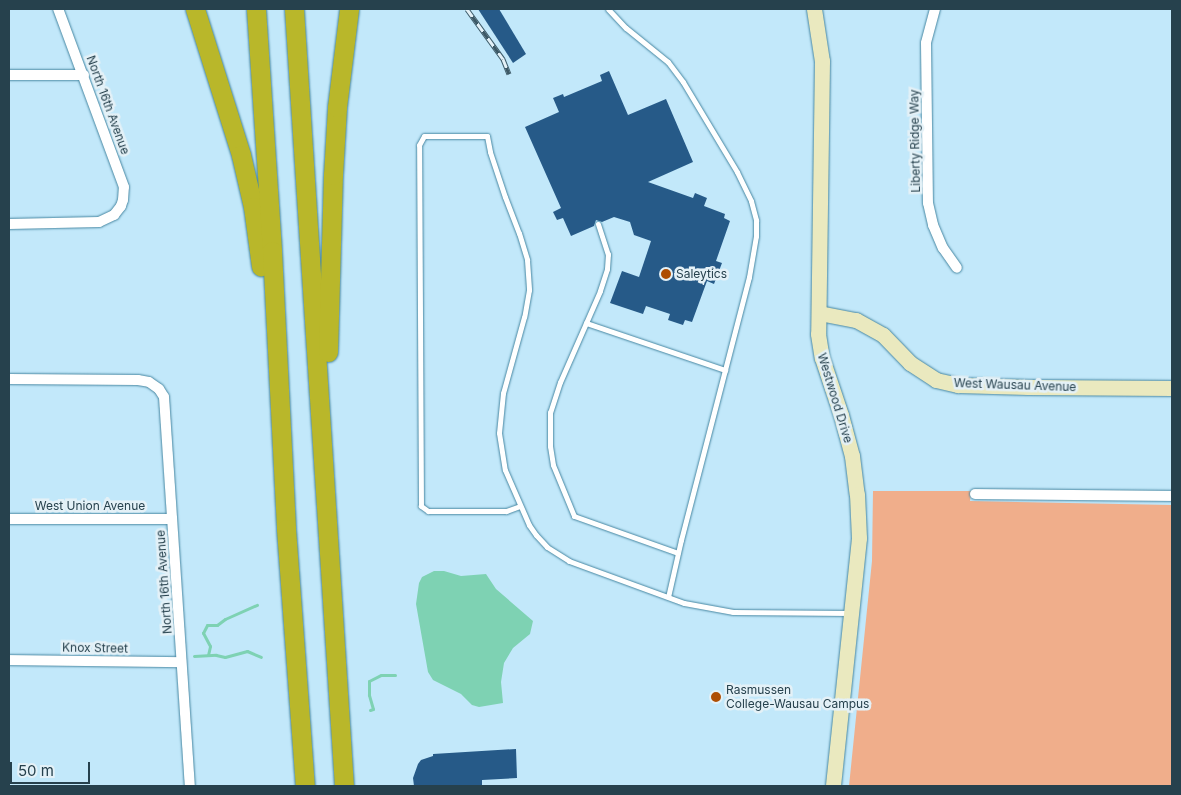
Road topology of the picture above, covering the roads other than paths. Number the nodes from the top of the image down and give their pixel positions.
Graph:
1 (58, 9) edge
2 (196, 9) edge
3 (256, 9) edge
4 (294, 9) edge
5 (349, 9) edge
6 (608, 9) edge
7 (814, 9) edge
8 (935, 9) edge
9 (9, 75) edge
10 (84, 75) junction
11 (9, 224) edge
12 (598, 224) dead end
13 (957, 268) dead end
14 (819, 313) junction
15 (586, 323) junction
16 (726, 370) junction
17 (9, 378) edge
18 (1172, 388) edge
19 (279, 409) junction
20 (321, 416) junction
21 (974, 494) dead end
22 (1172, 496) edge
23 (520, 506) junction
24 (9, 518) edge
25 (172, 519) junction
26 (678, 553) junction
27 (668, 598) junction
28 (852, 613) junction
29 (9, 660) edge
30 (181, 662) junction
31 (190, 786) edge
32 (305, 786) edge
33 (344, 786) edge
34 (833, 786) edge

1 - 10 street, North 16th Avenue
2 - 19 highway
3 - 19 highway
4 - 20 highway
5 - 20 highway
6 - 16 lane
7 - 14 street, Westwood Drive
8 - 13 street, Liberty Ridge Way
9 - 10 street
10 - 11 street, North 16th Avenue
12 - 15 lane
14 - 18 street, West Wausau Avenue
14 - 28 street, Westwood Drive
15 - 16 lane
15 - 26 lane
16 - 26 lane
17 - 25 street, North 16th Avenue
19 - 32 highway
20 - 33 highway
21 - 22 street
23 - 23 lane
23 - 27 lane
24 - 25 street, West Union Avenue
25 - 30 street, North 16th Avenue
26 - 27 lane
27 - 28 lane
28 - 34 street, Westwood Drive
29 - 30 street, Knox Street
30 - 31 street, North 16th Avenue

